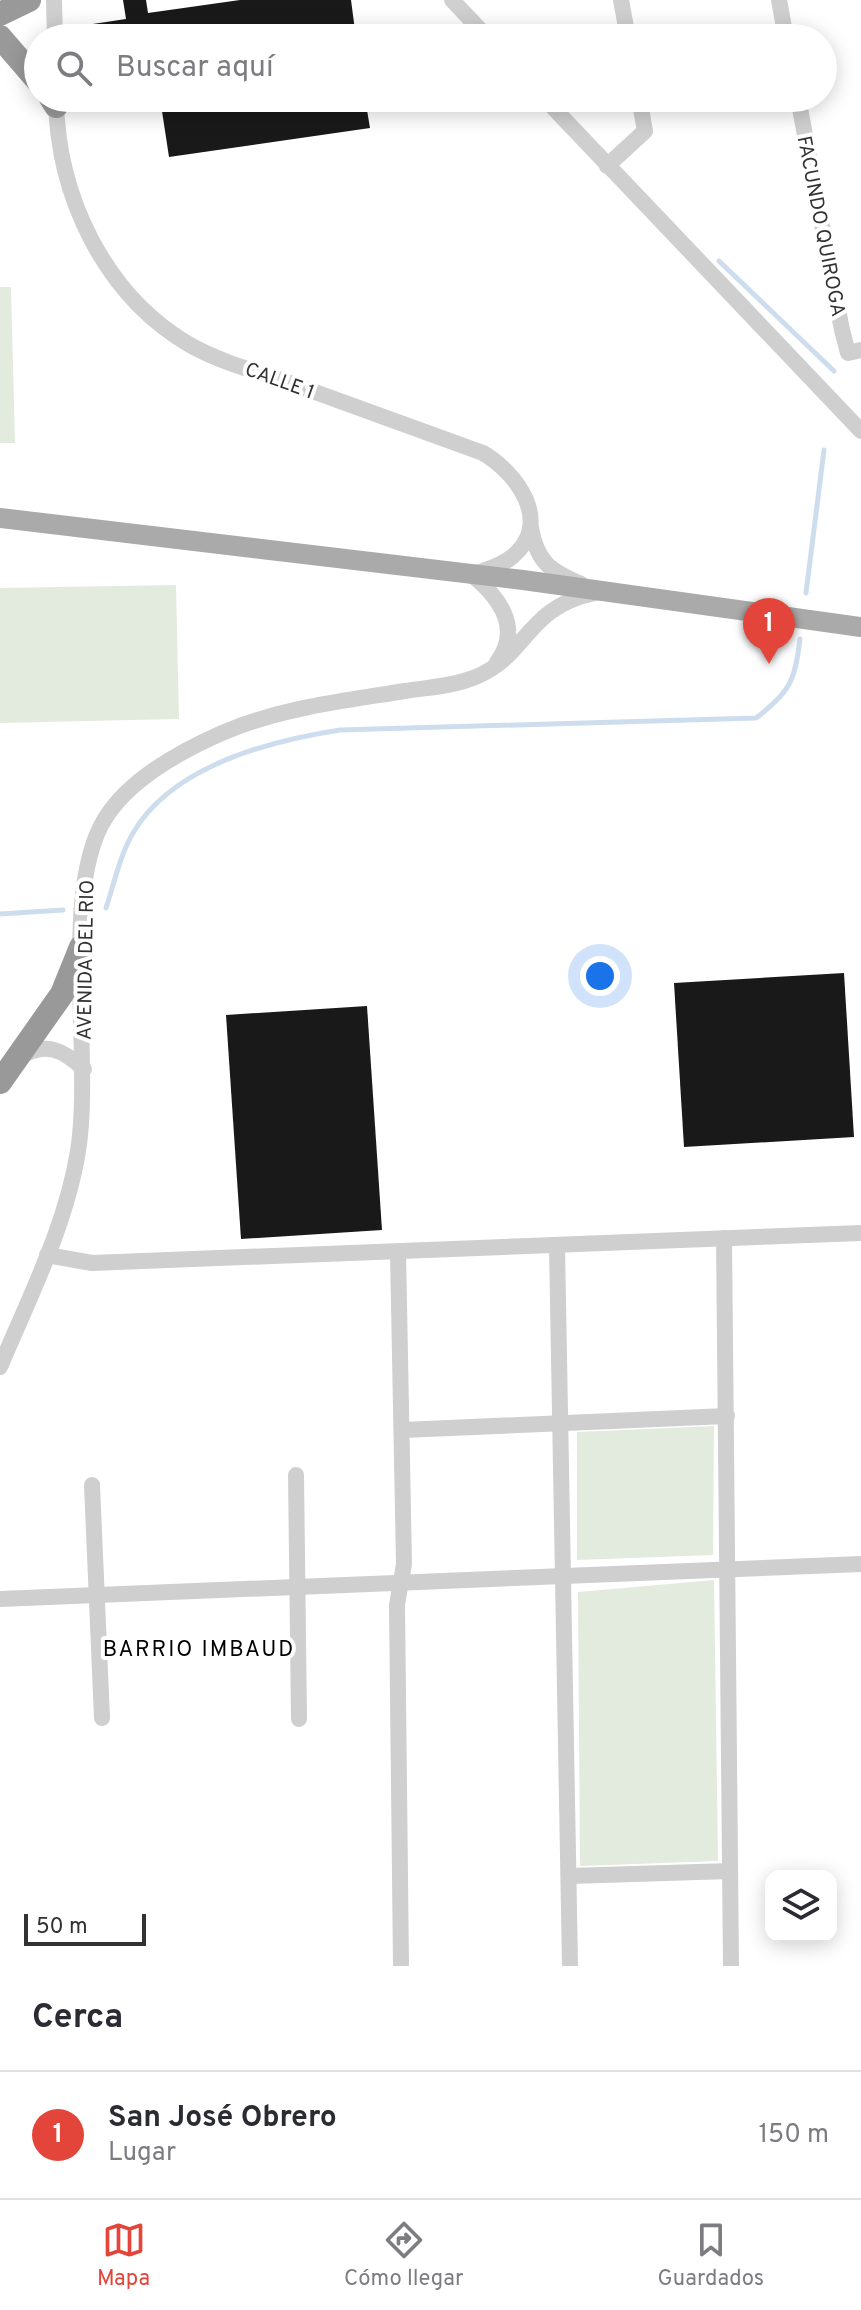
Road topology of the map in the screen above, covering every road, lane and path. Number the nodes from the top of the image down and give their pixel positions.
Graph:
1 (29, 0) edge
2 (54, 0) edge
3 (452, 0) edge
4 (621, 0) edge
5 (779, 0) edge
6 (0, 14) edge
7 (55, 24) edge
8 (475, 24) edge
9 (625, 24) edge
10 (783, 24) edge
11 (0, 37) edge
12 (24, 65) edge
13 (56, 112) edge
14 (557, 112) edge
15 (642, 112) edge
16 (801, 112) edge
17 (607, 166) junction
18 (854, 352) edge
19 (861, 431) edge
20 (0, 518) edge
21 (530, 528) junction
22 (472, 575) junction
23 (601, 592) junction
24 (861, 627) edge
25 (489, 673) junction
26 (81, 947) junction
27 (15, 1060) junction
28 (84, 1069) junction
29 (0, 1082) edge
30 (861, 1233) edge
31 (724, 1238) junction
32 (557, 1246) junction
33 (398, 1252) junction
34 (47, 1255) junction
35 (0, 1367) edge
36 (727, 1416) junction
37 (562, 1424) junction
38 (403, 1430) junction
39 (296, 1475) dead end
40 (92, 1485) dead end
41 (861, 1564) edge
42 (729, 1569) junction
43 (562, 1576) junction
44 (400, 1583) junction
45 (297, 1585) junction
46 (97, 1595) junction
47 (0, 1599) edge
48 (102, 1718) dead end
49 (299, 1719) dead end
50 (730, 1871) junction
51 (570, 1876) junction
52 (401, 1966) edge
53 (570, 1966) edge
54 (731, 1966) edge

1 - 6 highway
2 - 7 street
3 - 8 street
4 - 9 street
5 - 10 street
11 - 12 highway
13 - 21 street, CALLE 1
14 - 17 street
15 - 17 street
16 - 18 street, FACUNDO QUIROGA
17 - 19 street
20 - 22 main road
21 - 22 street
21 - 23 street, CALLE 1
22 - 23 main road
22 - 25 street
23 - 24 main road
23 - 25 street, AVENIDA DEL RIO
25 - 26 street, AVENIDA DEL RIO
26 - 27 highway
26 - 28 street, AVENIDA DEL RIO
27 - 28 street
27 - 29 highway
28 - 34 street, AVENIDA DEL RIO
30 - 31 street
31 - 32 street
31 - 36 street
32 - 33 street
32 - 37 street
33 - 34 street
33 - 38 street
34 - 35 street, AVENIDA DEL RIO
36 - 37 street
36 - 42 street
37 - 38 street
37 - 43 street
38 - 44 street
39 - 45 street
40 - 46 street
41 - 42 street
42 - 43 street
42 - 50 street
43 - 44 street
43 - 51 street
44 - 45 street
44 - 52 street
45 - 46 street
45 - 49 street
46 - 47 street
46 - 48 street
50 - 51 street
50 - 54 street
51 - 53 street

